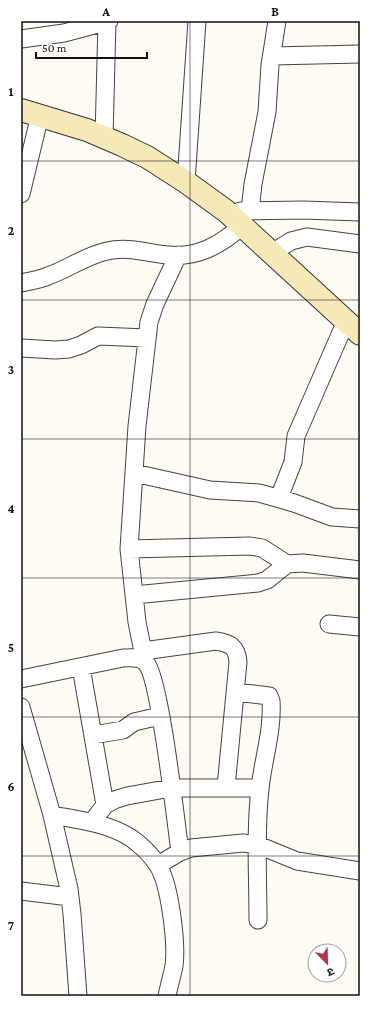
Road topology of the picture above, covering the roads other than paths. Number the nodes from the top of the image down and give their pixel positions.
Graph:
1 (108, 21) edge
2 (197, 21) edge
3 (277, 21) edge
4 (21, 39) edge
5 (360, 54) edge
6 (272, 56) junction
7 (31, 113) edge
8 (104, 138) junction
9 (186, 182) junction
10 (21, 194) edge
11 (360, 212) edge
12 (246, 218) junction
13 (360, 244) edge
14 (272, 253) junction
15 (178, 255) junction
16 (21, 283) edge
17 (353, 327) edge
18 (147, 338) junction
19 (21, 348) edge
20 (134, 473) junction
21 (280, 498) junction
22 (360, 518) edge
23 (129, 549) junction
24 (287, 564) junction
25 (360, 570) edge
26 (134, 595) junction
27 (329, 624) dead end
28 (360, 627) edge
29 (144, 656) junction
30 (81, 667) junction
31 (21, 679) edge
32 (236, 692) junction
33 (21, 707) edge
34 (160, 716) junction
35 (93, 735) junction
36 (226, 787) junction
37 (171, 788) junction
38 (260, 788) junction
39 (105, 805) junction
40 (52, 815) junction
41 (92, 822) junction
42 (258, 845) junction
43 (180, 852) junction
44 (158, 865) junction
45 (360, 871) edge
46 (21, 891) edge
47 (70, 897) junction
48 (258, 920) dead end
49 (78, 996) edge
50 (167, 996) edge

1 - 4 street
1 - 8 street
2 - 9 street
3 - 6 street
5 - 6 street
6 - 12 street
7 - 8 street
7 - 10 street
8 - 9 street
9 - 12 street
11 - 12 street
12 - 14 street
12 - 15 street
13 - 14 street
14 - 17 street
15 - 16 street
15 - 18 street
17 - 21 street
18 - 19 street
18 - 20 street
20 - 21 street
20 - 23 street
21 - 22 street
23 - 24 street
23 - 26 street
24 - 25 street
24 - 26 street
26 - 29 street
27 - 28 street
29 - 30 street
29 - 32 street
29 - 34 street
30 - 31 street
30 - 35 street
32 - 36 street
32 - 38 street
33 - 40 street
34 - 35 street
34 - 37 street
35 - 39 street
36 - 37 street
36 - 38 street
37 - 39 street
37 - 43 street
38 - 42 street
39 - 41 street
40 - 41 street
40 - 47 street
41 - 44 street
42 - 43 street
42 - 45 street
42 - 48 street
43 - 44 street
44 - 50 street
46 - 47 street
47 - 49 street

